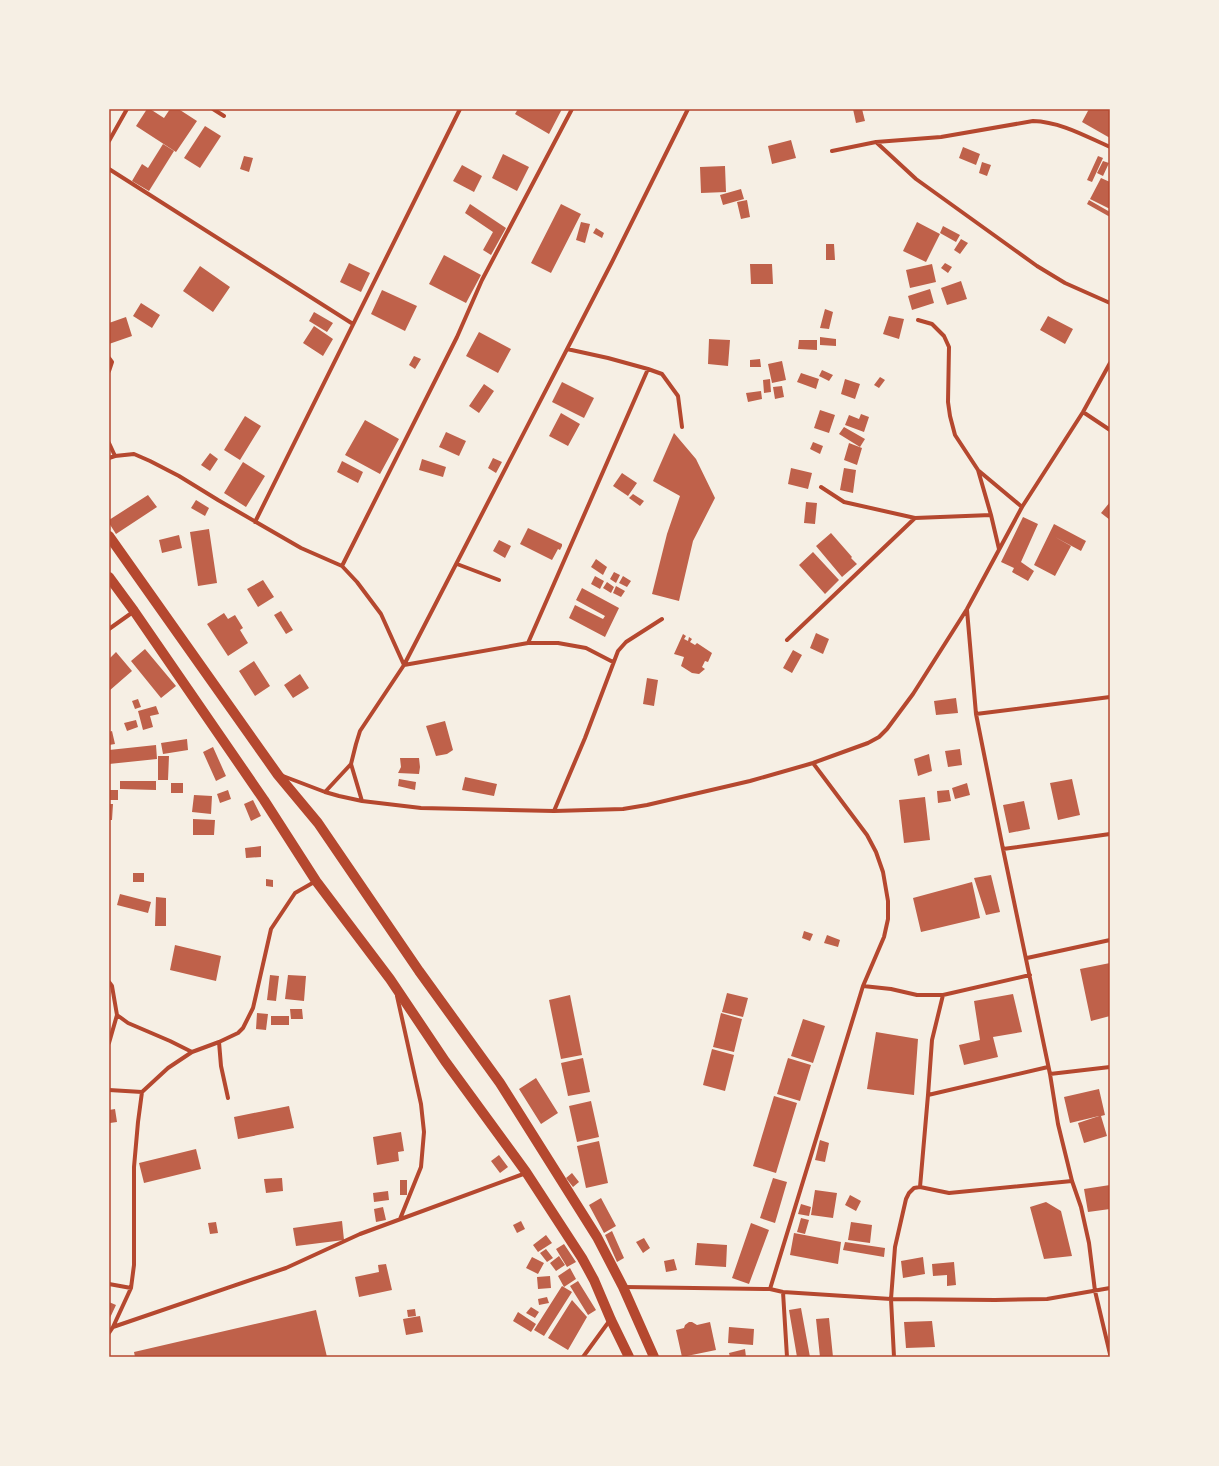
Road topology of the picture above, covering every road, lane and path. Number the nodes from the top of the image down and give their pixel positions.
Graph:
1 (127, 109) edge
2 (213, 109) edge
3 (460, 109) edge
4 (572, 109) edge
5 (688, 109) edge
6 (224, 116) dead end
7 (109, 141) edge
8 (876, 142) junction
9 (1110, 147) edge
10 (832, 151) dead end
11 (109, 169) edge
12 (1110, 303) edge
13 (918, 320) dead end
14 (353, 324) junction
15 (567, 349) junction
16 (109, 358) edge
17 (1110, 363) edge
18 (648, 368) junction
19 (109, 371) edge
20 (1083, 412) junction
21 (682, 427) dead end
22 (1110, 430) edge
23 (109, 443) edge
24 (115, 456) junction
25 (109, 458) edge
26 (978, 470) junction
27 (821, 487) dead end
28 (1022, 507) junction
29 (992, 515) junction
30 (915, 518) junction
31 (255, 522) junction
32 (109, 536) edge
33 (1000, 550) junction
34 (457, 564) junction
35 (342, 566) junction
36 (109, 577) edge
37 (499, 580) dead end
38 (968, 610) junction
39 (134, 611) junction
40 (662, 620) dead end
41 (109, 629) edge
42 (787, 640) dead end
43 (528, 643) junction
44 (613, 662) junction
45 (404, 665) junction
46 (1110, 697) edge
47 (976, 714) junction
48 (813, 763) junction
49 (351, 764) junction
50 (278, 775) junction
51 (325, 792) junction
52 (362, 800) junction
53 (554, 810) junction
54 (1110, 834) edge
55 (1003, 849) junction
56 (316, 881) junction
57 (1110, 940) edge
58 (1027, 958) junction
59 (1030, 975) junction
60 (390, 979) junction
61 (109, 982) edge
62 (863, 986) junction
63 (943, 995) junction
64 (117, 1015) junction
65 (219, 1042) junction
66 (109, 1043) edge
67 (192, 1052) junction
68 (1048, 1067) junction
69 (1110, 1067) edge
70 (1050, 1074) junction
71 (109, 1084) edge
72 (110, 1090) edge
73 (142, 1092) junction
74 (928, 1095) junction
75 (228, 1098) dead end
76 (526, 1172) junction
77 (1072, 1181) junction
78 (920, 1187) junction
79 (400, 1219) junction
80 (109, 1284) edge
81 (623, 1287) junction
82 (131, 1288) junction
83 (1110, 1288) edge
84 (770, 1289) junction
85 (1095, 1291) junction
86 (783, 1292) junction
87 (891, 1299) junction
88 (611, 1320) junction
89 (113, 1327) junction
90 (109, 1333) edge
91 (1110, 1354) edge
92 (584, 1357) edge
93 (629, 1357) edge
94 (654, 1357) edge
95 (787, 1357) edge
96 (894, 1357) edge

1 - 7 street
2 - 6 street
3 - 14 street
4 - 35 street
5 - 15 street
8 - 9 street
8 - 10 street
8 - 12 street
11 - 14 street
13 - 26 street
14 - 31 street
15 - 18 street
15 - 34 street
16 - 19 street
17 - 20 street
18 - 21 street
18 - 43 street
20 - 22 street
20 - 28 street
23 - 24 street
24 - 25 street
24 - 31 street
26 - 28 street
26 - 29 street
27 - 30 street
28 - 33 street
29 - 30 street
29 - 33 street
30 - 42 street
31 - 35 street
32 - 50 main road
33 - 38 street
34 - 37 street
34 - 45 street
35 - 45 street
36 - 39 main road
38 - 47 street
38 - 48 street
39 - 41 street
39 - 56 main road
40 - 44 street
43 - 44 street
43 - 45 street
44 - 53 street
45 - 49 street
46 - 47 street
47 - 55 street
48 - 53 street
48 - 62 street
49 - 51 street
49 - 52 street
50 - 51 street
50 - 81 main road
51 - 52 street
52 - 53 street
54 - 55 street
55 - 58 street
56 - 60 main road
56 - 65 street
57 - 58 street
58 - 59 street
59 - 63 street
59 - 68 street
60 - 76 main road
60 - 79 street
61 - 64 street
62 - 63 street
62 - 84 street
63 - 74 street
64 - 66 street
64 - 67 street
65 - 67 street
65 - 75 street
67 - 73 street
68 - 70 street
68 - 74 street
69 - 70 street
70 - 77 street
71 - 72 street
72 - 73 street
73 - 82 street
74 - 78 street
76 - 79 street
76 - 88 main road
77 - 78 street
77 - 85 street
78 - 87 street
79 - 89 street
80 - 82 street
81 - 84 street
81 - 94 main road
82 - 89 street
83 - 85 street
84 - 86 street
85 - 87 street
85 - 91 street
86 - 87 street
86 - 95 street
87 - 96 street
88 - 92 street
88 - 93 main road
89 - 90 street

